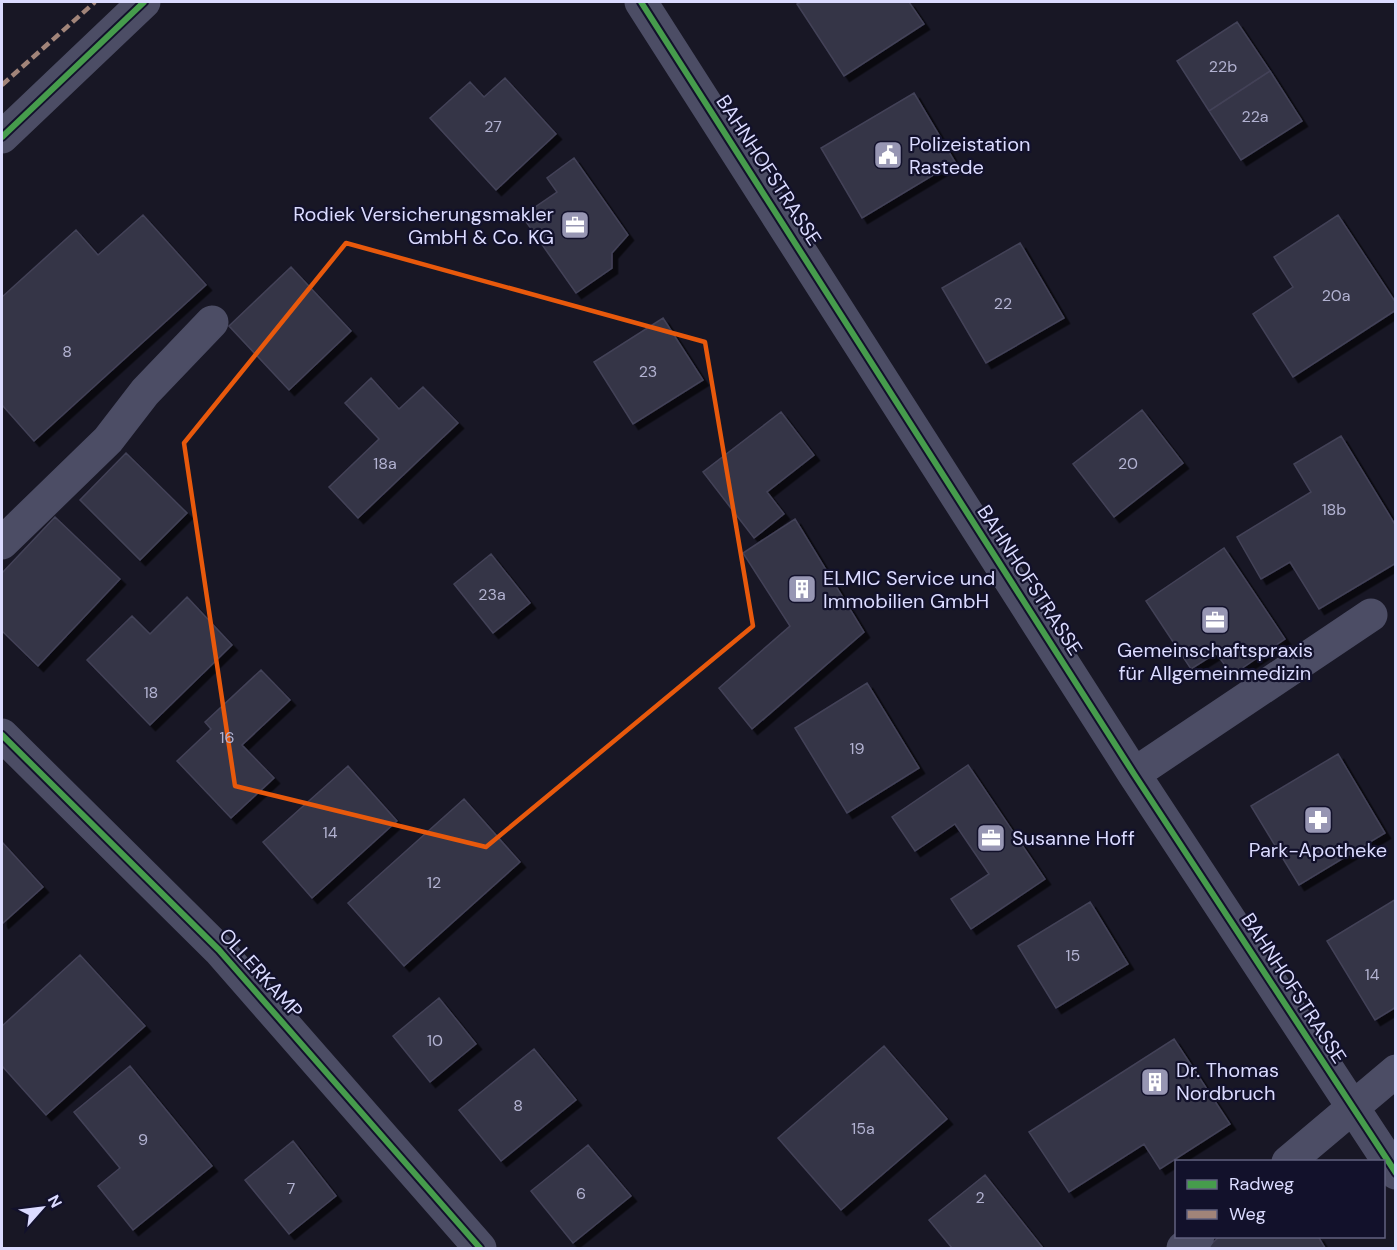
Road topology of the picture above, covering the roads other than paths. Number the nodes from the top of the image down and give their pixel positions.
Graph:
1 (144, 2) edge
2 (646, 3) edge
3 (2, 137) edge
4 (212, 322) dead end
5 (2, 543) edge
6 (1371, 615) dead end
7 (2, 735) edge
8 (1134, 774) junction
9 (1395, 1071) edge
10 (1352, 1108) junction
11 (1289, 1160) edge
12 (1395, 1173) edge
13 (1196, 1238) edge
14 (480, 1248) edge
15 (1183, 1248) edge

1 - 3 street
2 - 8 street, BAHNHOFSTRASSE
4 - 5 street
6 - 8 street
7 - 14 street, OLLERKAMP
8 - 10 street, BAHNHOFSTRASSE
9 - 10 street
10 - 11 street
10 - 12 street, BAHNHOFSTRASSE
13 - 15 street

